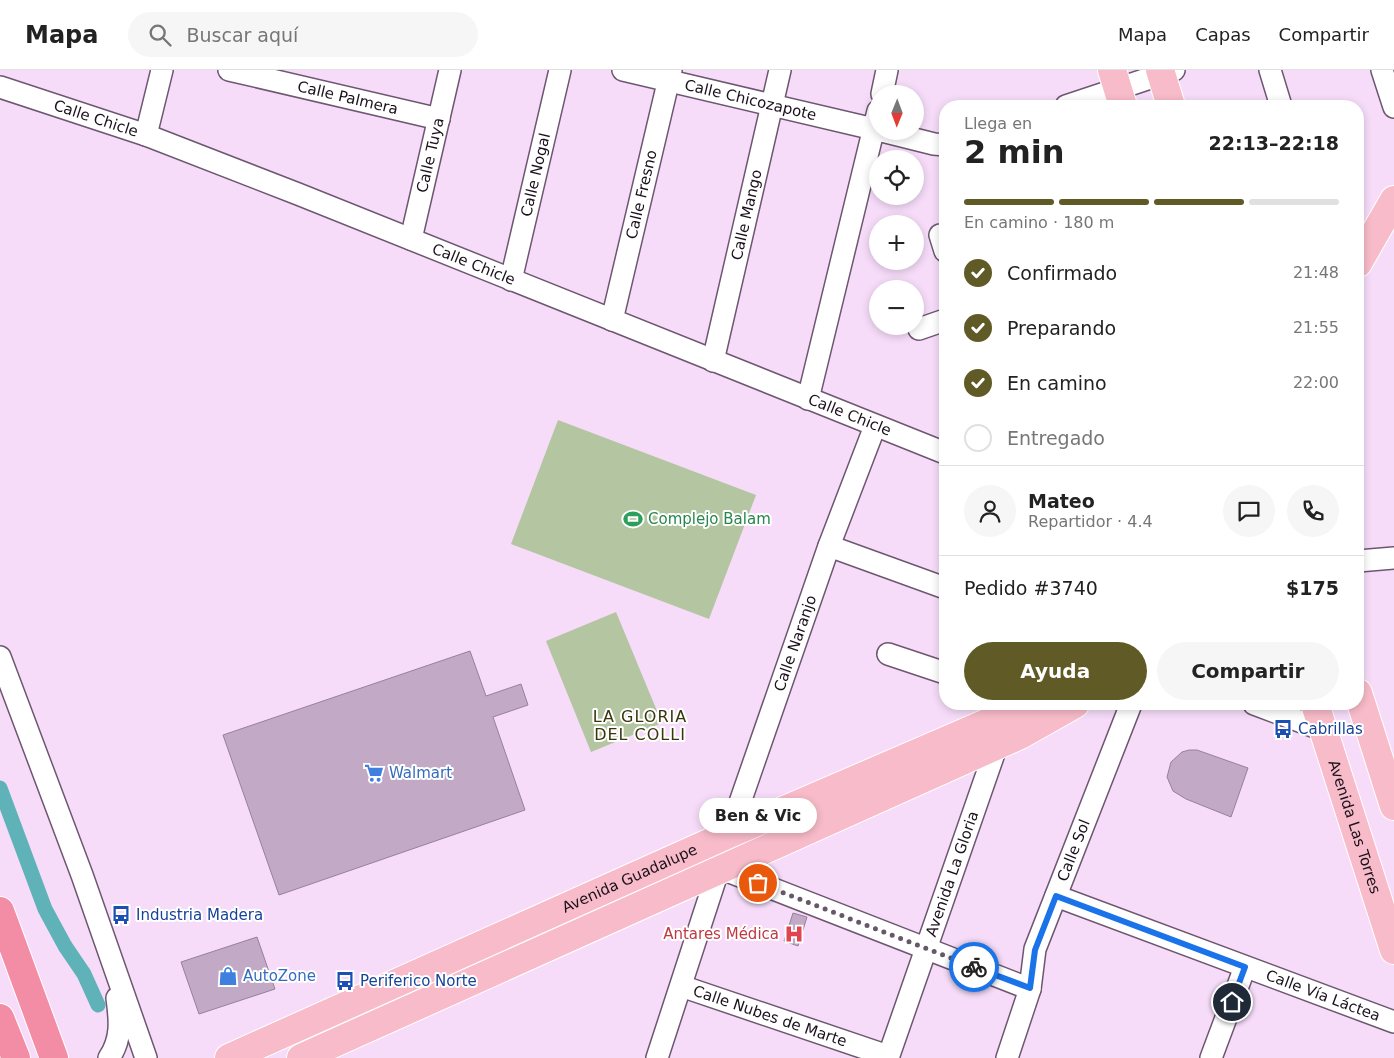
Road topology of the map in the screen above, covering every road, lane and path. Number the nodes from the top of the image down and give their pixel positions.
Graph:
1 (162, 70) edge
2 (229, 70) edge
3 (450, 70) edge
4 (560, 70) edge
5 (623, 70) edge
6 (780, 70) edge
7 (887, 70) edge
8 (1270, 70) edge
9 (1382, 70) edge
10 (1165, 71) edge
11 (670, 75) edge
12 (884, 85) edge
13 (0, 87) edge
14 (1118, 88) edge
15 (1083, 100) edge
16 (1170, 100) edge
17 (1279, 100) edge
18 (772, 105) junction
19 (1394, 108) edge
20 (438, 118) junction
21 (869, 123) edge
22 (146, 136) junction
23 (874, 140) edge
24 (922, 140) edge
25 (939, 144) edge
26 (1394, 200) edge
27 (411, 239) junction
28 (1364, 252) edge
29 (511, 280) junction
30 (612, 320) junction
31 (939, 322) edge
32 (924, 327) edge
33 (713, 361) junction
34 (808, 399) junction
35 (875, 426) junction
36 (939, 450) edge
37 (829, 546) junction
38 (1394, 558) edge
39 (1364, 560) edge
40 (939, 586) edge
41 (888, 654) dead end
42 (0, 657) edge
43 (939, 670) edge
44 (1364, 706) edge
45 (1014, 710) edge
46 (1064, 710) edge
47 (1129, 710) edge
48 (1270, 710) edge
49 (1317, 710) edge
50 (1324, 730) junction
51 (997, 745) junction
52 (1385, 753) edge
53 (1394, 806) edge
54 (729, 834) junction
55 (728, 867) junction
56 (1056, 896) junction
57 (0, 912) edge
58 (926, 948) junction
59 (1394, 950) edge
60 (1245, 967) junction
61 (120, 984) junction
62 (680, 986) junction
63 (1030, 988) junction
64 (0, 1018) edge
65 (1394, 1022) edge
66 (888, 1057) edge
67 (16, 1058) edge
68 (54, 1058) edge
69 (109, 1058) edge
70 (146, 1058) edge
71 (229, 1058) edge
72 (301, 1058) edge
73 (657, 1058) edge
74 (1008, 1058) edge
75 (1211, 1058) edge

1 - 22 street
2 - 20 street, Calle Palmera
3 - 20 street, Calle Tuya
4 - 29 street, Calle Nogal
5 - 11 street, Calle Chicozapote
6 - 18 street, Calle Mango
7 - 12 street
8 - 17 street
9 - 19 street
10 - 14 street
10 - 16 main road
11 - 18 street, Calle Chicozapote
11 - 30 street, Calle Fresno
13 - 22 street, Calle Chicle
14 - 15 street
18 - 21 street, Calle Chicozapote
18 - 33 street, Calle Mango
20 - 27 street, Calle Tuya
22 - 27 street, Calle Chicle
23 - 34 street
24 - 25 street, Calle Chicozapote
26 - 28 main road
27 - 29 street, Calle Chicle
29 - 30 street, Calle Chicle
30 - 33 street, Calle Chicle
31 - 32 street
33 - 34 street, Calle Chicle
34 - 35 street, Calle Chicle
35 - 36 street, Calle Chicle
35 - 37 street, Calle Naranjo
37 - 40 street
37 - 54 street, Calle Naranjo
38 - 39 street
41 - 43 street
42 - 61 street
44 - 52 main road
45 - 54 main road, Avenida Guadalupe
46 - 51 main road, Avenida Guadalupe
47 - 56 street, Calle Sol
48 - 50 street
49 - 50 main road, Avenida Las Torres
50 - 59 main road, Avenida Las Torres
51 - 55 main road, Avenida Guadalupe
51 - 58 street, Avenida La Gloria
52 - 53 main road
54 - 55 street
54 - 71 main road, Avenida Guadalupe
55 - 58 street
55 - 62 street
55 - 72 main road, Avenida Guadalupe
56 - 60 street, Calle Vía Láctea
56 - 63 street, Calle Sol
57 - 68 highway
58 - 63 street
58 - 66 street, Avenida La Gloria
60 - 65 street, Calle Vía Láctea
60 - 75 street
61 - 69 street
61 - 70 street
62 - 66 street, Calle Nubes de Marte
62 - 73 street
63 - 74 street, Calle Sol
64 - 67 highway

